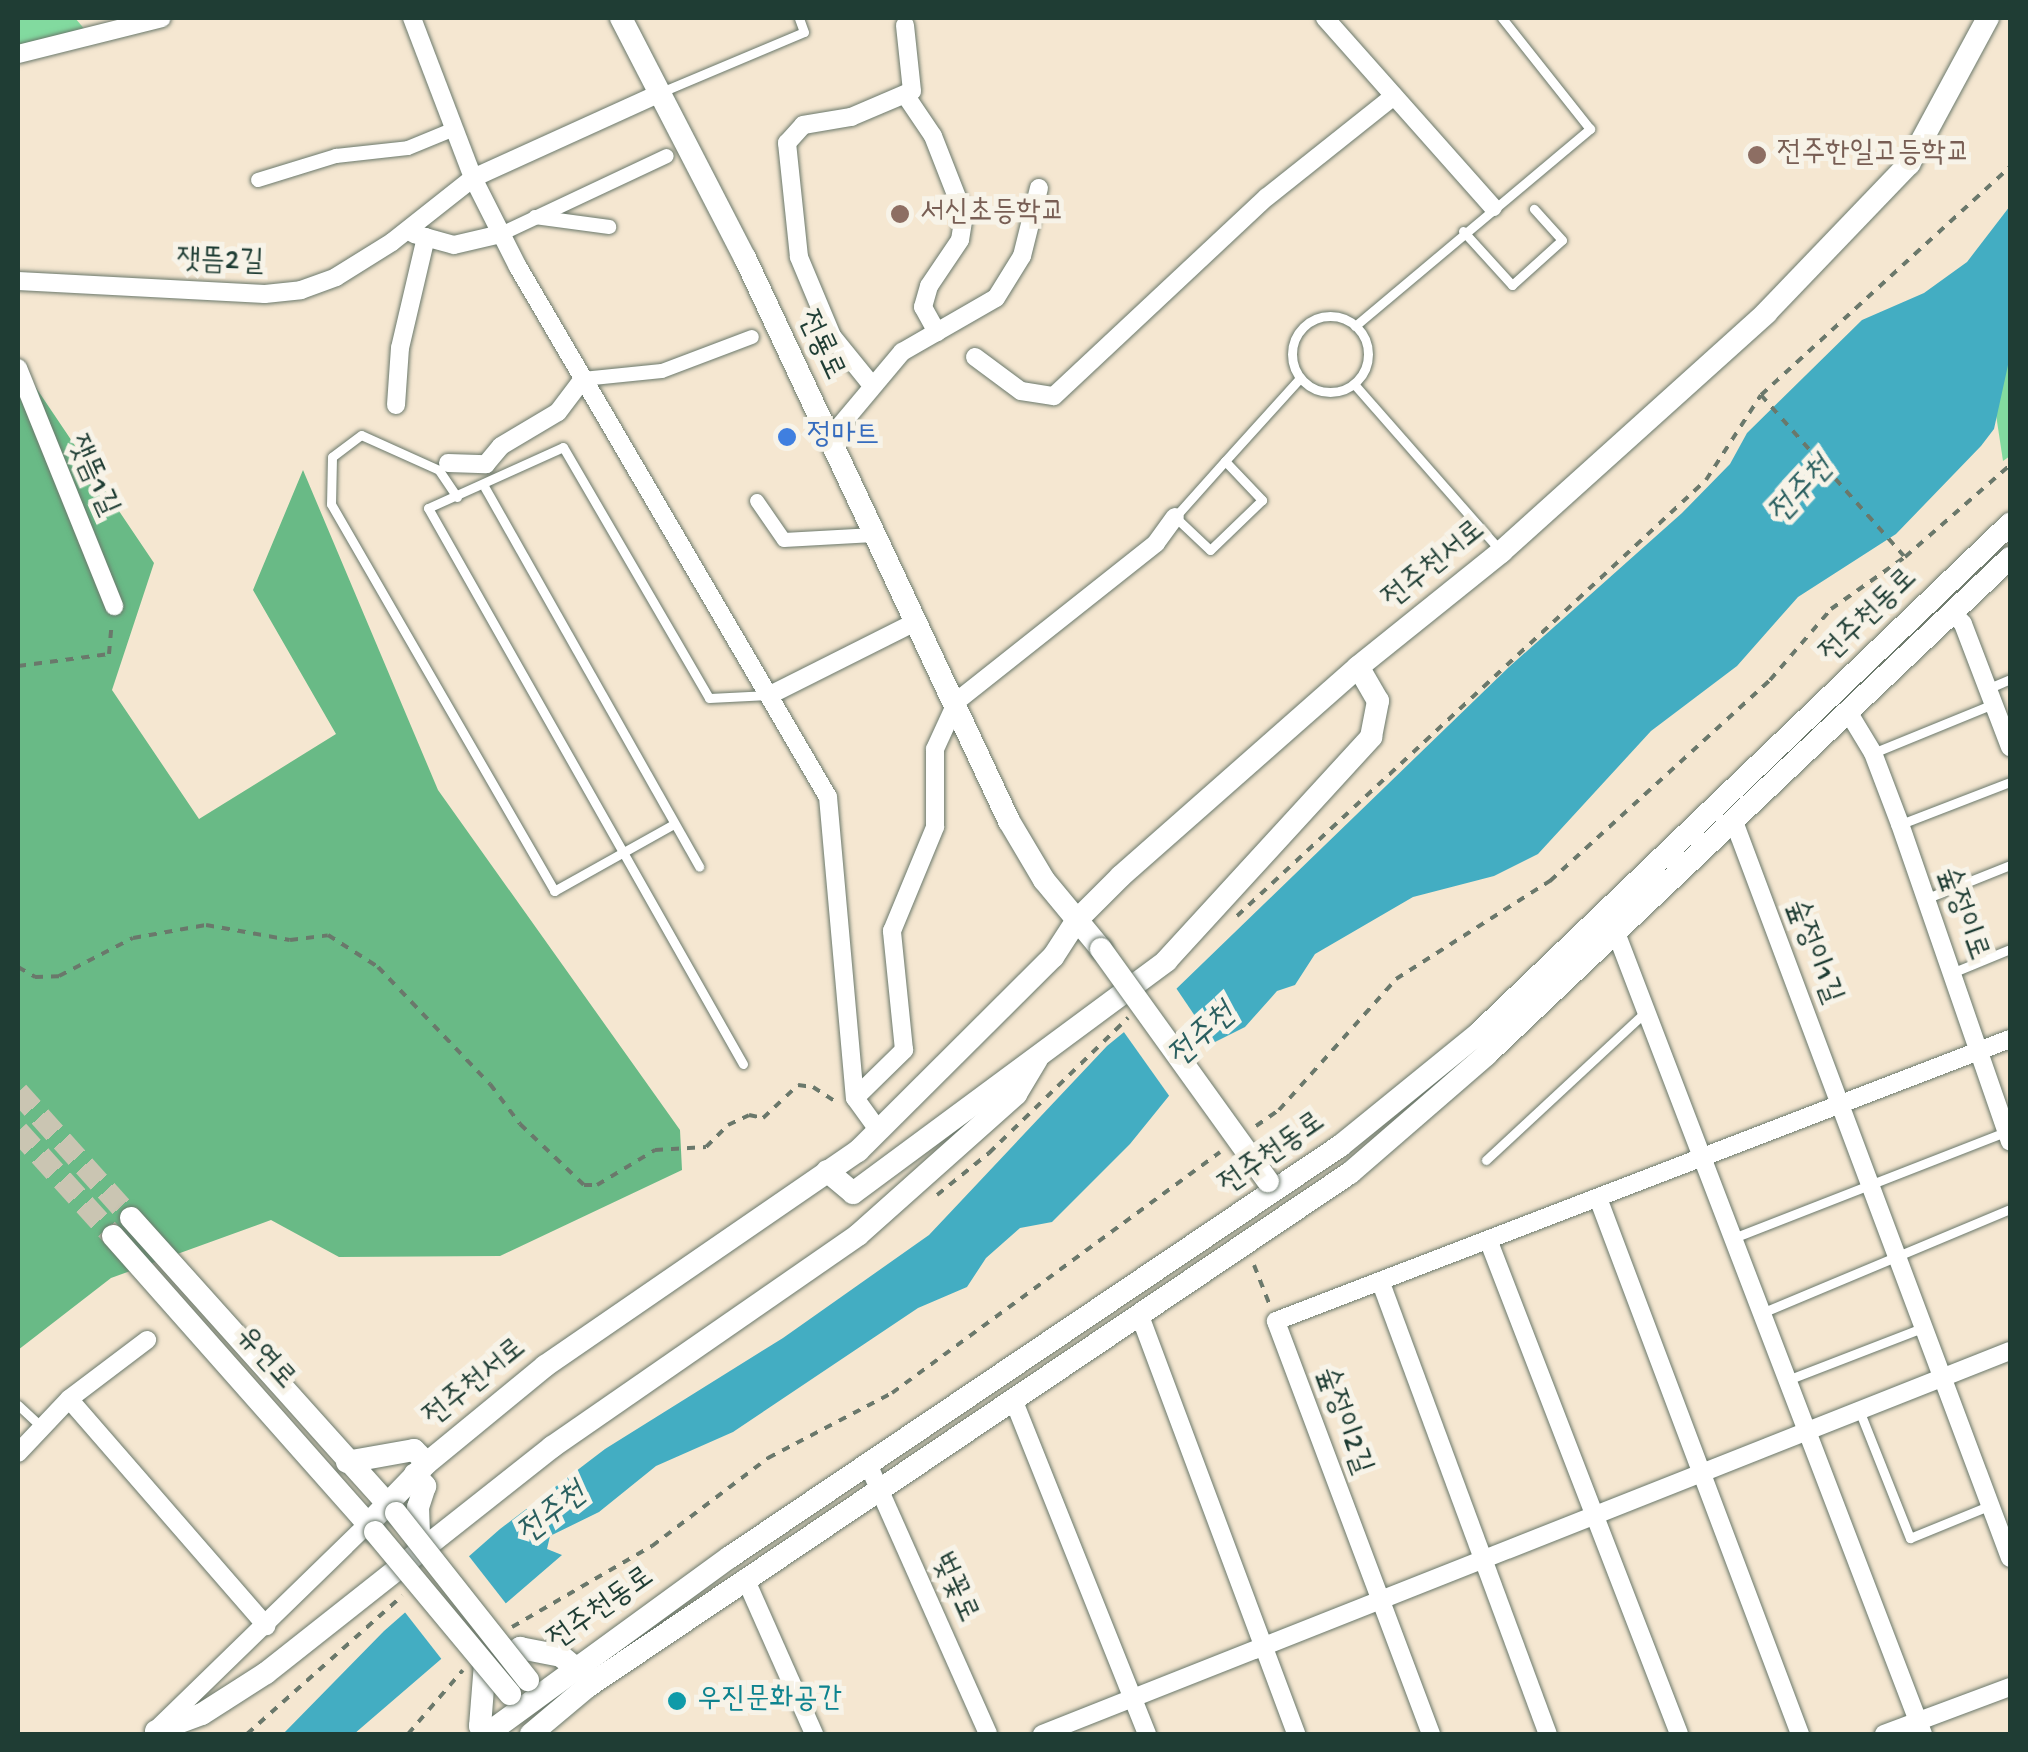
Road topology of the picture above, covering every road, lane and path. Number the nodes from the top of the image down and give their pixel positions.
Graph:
1 (162, 18) edge
2 (412, 18) edge
3 (621, 18) edge
4 (799, 18) edge
5 (1325, 18) edge
6 (1502, 18) edge
7 (1988, 18) edge
8 (905, 26) dead end
9 (18, 54) edge
10 (658, 94) junction
11 (906, 96) junction
12 (1394, 96) junction
13 (454, 128) junction
14 (667, 156) dead end
15 (473, 178) junction
16 (258, 180) dead end
17 (1039, 188) dead end
18 (1493, 207) junction
19 (1534, 209) dead end
20 (534, 216) junction
21 (608, 227) dead end
22 (1463, 231) junction
23 (406, 232) junction
24 (501, 234) junction
25 (426, 237) junction
26 (18, 281) edge
27 (1355, 326) junction
28 (937, 332) junction
29 (752, 337) dead end
30 (975, 358) dead end
31 (18, 368) edge
32 (1300, 378) junction
33 (583, 379) junction
34 (870, 383) junction
35 (1354, 384) junction
36 (1762, 395) dead end
37 (396, 406) dead end
38 (829, 439) junction
39 (1225, 461) junction
40 (448, 463) dead end
41 (484, 488) junction
42 (457, 497) junction
43 (757, 501) dead end
44 (1175, 516) junction
45 (2010, 524) edge
46 (874, 534) junction
47 (1502, 552) junction
48 (1906, 558) dead end
49 (2010, 558) edge
50 (114, 606) joint
51 (1952, 612) junction
52 (915, 622) junction
53 (18, 666) edge
54 (1358, 668) junction
55 (2010, 679) edge
56 (770, 695) junction
57 (1990, 696) junction
58 (958, 701) junction
59 (1848, 710) junction
60 (2010, 747) edge
61 (1873, 753) junction
62 (2010, 782) edge
63 (1733, 819) junction
64 (674, 824) junction
65 (1900, 824) junction
66 (623, 853) junction
67 (2010, 865) edge
68 (698, 867) dead end
69 (1925, 899) junction
70 (1077, 920) junction
71 (1615, 930) junction
72 (2010, 948) edge
73 (18, 967) edge
74 (1954, 972) junction
75 (1646, 1012) junction
76 (2010, 1038) edge
77 (1979, 1051) junction
78 (1037, 1059) junction
79 (742, 1064) dead end
80 (850, 1102) junction
81 (1840, 1104) junction
82 (877, 1128) junction
83 (2009, 1134) edge
84 (1703, 1158) junction
85 (1486, 1160) dead end
86 (826, 1171) junction
87 (1272, 1186) junction
88 (1878, 1192) junction
89 (1598, 1198) junction
90 (2010, 1209) edge
91 (1291, 1213) junction
92 (131, 1218) tunnel mouth
93 (113, 1236) tunnel mouth
94 (1736, 1237) junction
95 (1490, 1242) junction
96 (1901, 1254) junction
97 (1253, 1262) dead end
98 (1381, 1283) junction
99 (1764, 1312) junction
100 (1140, 1316) junction
101 (1276, 1321) junction
102 (1927, 1326) junction
103 (146, 1340) dead end
104 (2010, 1351) edge
105 (1947, 1377) junction
106 (1790, 1379) junction
107 (69, 1399) junction
108 (1013, 1399) junction
109 (18, 1405) edge
110 (1858, 1410) junction
111 (42, 1427) junction
112 (1810, 1429) junction
113 (18, 1454) edge
114 (347, 1462) junction
115 (868, 1464) junction
116 (1700, 1469) junction
117 (422, 1474) junction
118 (878, 1488) junction
119 (1992, 1506) junction
120 (391, 1507) junction
121 (1596, 1511) junction
122 (372, 1528) junction
123 (419, 1542) junction
124 (1482, 1558) junction
125 (2010, 1558) edge
126 (745, 1578) junction
127 (1377, 1598) junction
128 (266, 1626) junction
129 (1262, 1642) junction
130 (509, 1656) junction
131 (567, 1661) junction
132 (485, 1664) junction
133 (2010, 1687) edge
134 (523, 1694) junction
135 (1132, 1698) junction
136 (485, 1725) edge
137 (556, 1725) edge
138 (1921, 1728) edge
139 (1546, 1730) edge
140 (154, 1733) edge
141 (531, 1734) edge
142 (814, 1734) edge
143 (988, 1734) edge
144 (1042, 1734) edge
145 (1146, 1734) edge
146 (1296, 1734) edge
147 (1431, 1734) edge
148 (1679, 1734) edge
149 (1800, 1734) edge
150 (1884, 1734) edge

1 - 9 street
2 - 13 street
3 - 10 street, 전룡로
4 - 10 lane
5 - 12 street
6 - 18 lane
7 - 47 street, 전주천서로
8 - 11 street
10 - 15 street, 잿뜸2길
10 - 38 street, 전룡로
11 - 28 street
11 - 34 street
12 - 18 street
12 - 30 street
13 - 15 street
13 - 16 street
14 - 20 street
15 - 23 street, 잿뜸2길
15 - 24 street
17 - 28 street
18 - 22 lane
19 - 22 lane
20 - 21 street
20 - 24 street
22 - 27 lane
23 - 25 street
23 - 26 street, 잿뜸2길
24 - 25 street
24 - 33 street
25 - 37 street
27 - 32 lane
27 - 35 lane
28 - 34 street
29 - 33 street, 전룡로
31 - 50 street, 잿뜸1길
32 - 35 lane
32 - 39 lane
33 - 40 street
33 - 56 street
34 - 38 street
35 - 47 lane
36 - 48 path
38 - 46 street, 전룡로
39 - 44 lane
39 - 44 lane
41 - 42 lane
41 - 56 lane
41 - 64 lane
42 - 66 lane
42 - 66 lane
43 - 46 street
44 - 58 street
45 - 87 street, 전주천동로
46 - 52 street, 전룡로
47 - 54 street, 전주천서로
49 - 51 street, 전주천동로
50 - 53 path
51 - 57 street
51 - 59 street, 전주천동로
52 - 56 street
52 - 58 street, 전룡로
54 - 70 street, 전주천서로
54 - 78 street
55 - 57 lane
56 - 80 street
57 - 60 street
57 - 61 lane
58 - 70 street, 전룡로
58 - 80 street
59 - 61 street, 숲정이로
59 - 63 street, 전주천동로
61 - 65 street, 숲정이로
62 - 65 lane
63 - 71 street, 전주천동로
63 - 81 street, 숲정이1길
64 - 66 lane
64 - 68 lane
65 - 69 street, 숲정이로
66 - 79 lane
67 - 69 lane
69 - 74 street, 숲정이로
70 - 82 street, 전주천서로
70 - 87 street, 전룡로, bridge
71 - 75 street
71 - 91 street, 전주천동로
72 - 74 lane
73 - 80 path
74 - 77 street, 숲정이로
75 - 84 street
75 - 85 lane
76 - 77 street
77 - 81 street
77 - 83 street, 숲정이로
78 - 86 street
78 - 140 street
80 - 82 street
81 - 84 street
81 - 88 street, 숲정이1길
82 - 86 street, 전주천서로
83 - 88 lane
84 - 89 street
84 - 94 street
86 - 117 street, 전주천서로
87 - 91 street, 전룡로
87 - 115 street, 전주천동로
88 - 94 lane
88 - 96 street
89 - 95 street
89 - 116 street
90 - 96 lane
91 - 100 street, 전주천동로
92 - 114 street, 유연로
93 - 122 street, 유연로
94 - 99 street
95 - 98 street
95 - 121 street
96 - 99 lane
96 - 102 street
97 - 101 path
98 - 101 street
98 - 124 street
99 - 106 street
100 - 108 street, 전주천동로
100 - 129 street
101 - 127 street, 숲정이2길
102 - 105 street
102 - 106 lane
103 - 107 street
104 - 105 street
105 - 110 street
105 - 119 street
106 - 112 street
107 - 111 street
107 - 128 street
108 - 118 street, 전주천동로
108 - 135 street
109 - 111 lane
110 - 112 street
110 - 119 lane
111 - 113 street
112 - 116 street
112 - 138 street
114 - 117 street
114 - 120 street, 유연로
115 - 118 street, 벚꽃로
115 - 131 street, 전주천동로
116 - 121 street
116 - 149 street
117 - 120 street, 전주천서로
117 - 123 street
118 - 126 street, 전주천동로
118 - 143 street, 벚꽃로
119 - 125 street
120 - 122 street, 전주천서로
120 - 123 street, 유연로, bridge
121 - 124 street
121 - 148 street
122 - 128 street, 전주천서로
122 - 132 street, 유연로, bridge
123 - 130 street, 유연로, bridge
124 - 127 street
124 - 139 street
126 - 137 street, 전주천동로
126 - 142 street
127 - 129 street
127 - 147 street, 숲정이2길
128 - 140 street, 전주천서로
129 - 135 street
129 - 146 street
130 - 131 street
130 - 134 street, 유연로, bridge
131 - 134 street, 전주천동로
132 - 134 street, 유연로, bridge
132 - 136 street
133 - 138 street
134 - 136 street, 전주천동로
134 - 137 street
134 - 141 street
135 - 144 street
135 - 145 street
137 - 141 street, 전주천동로
138 - 150 street

